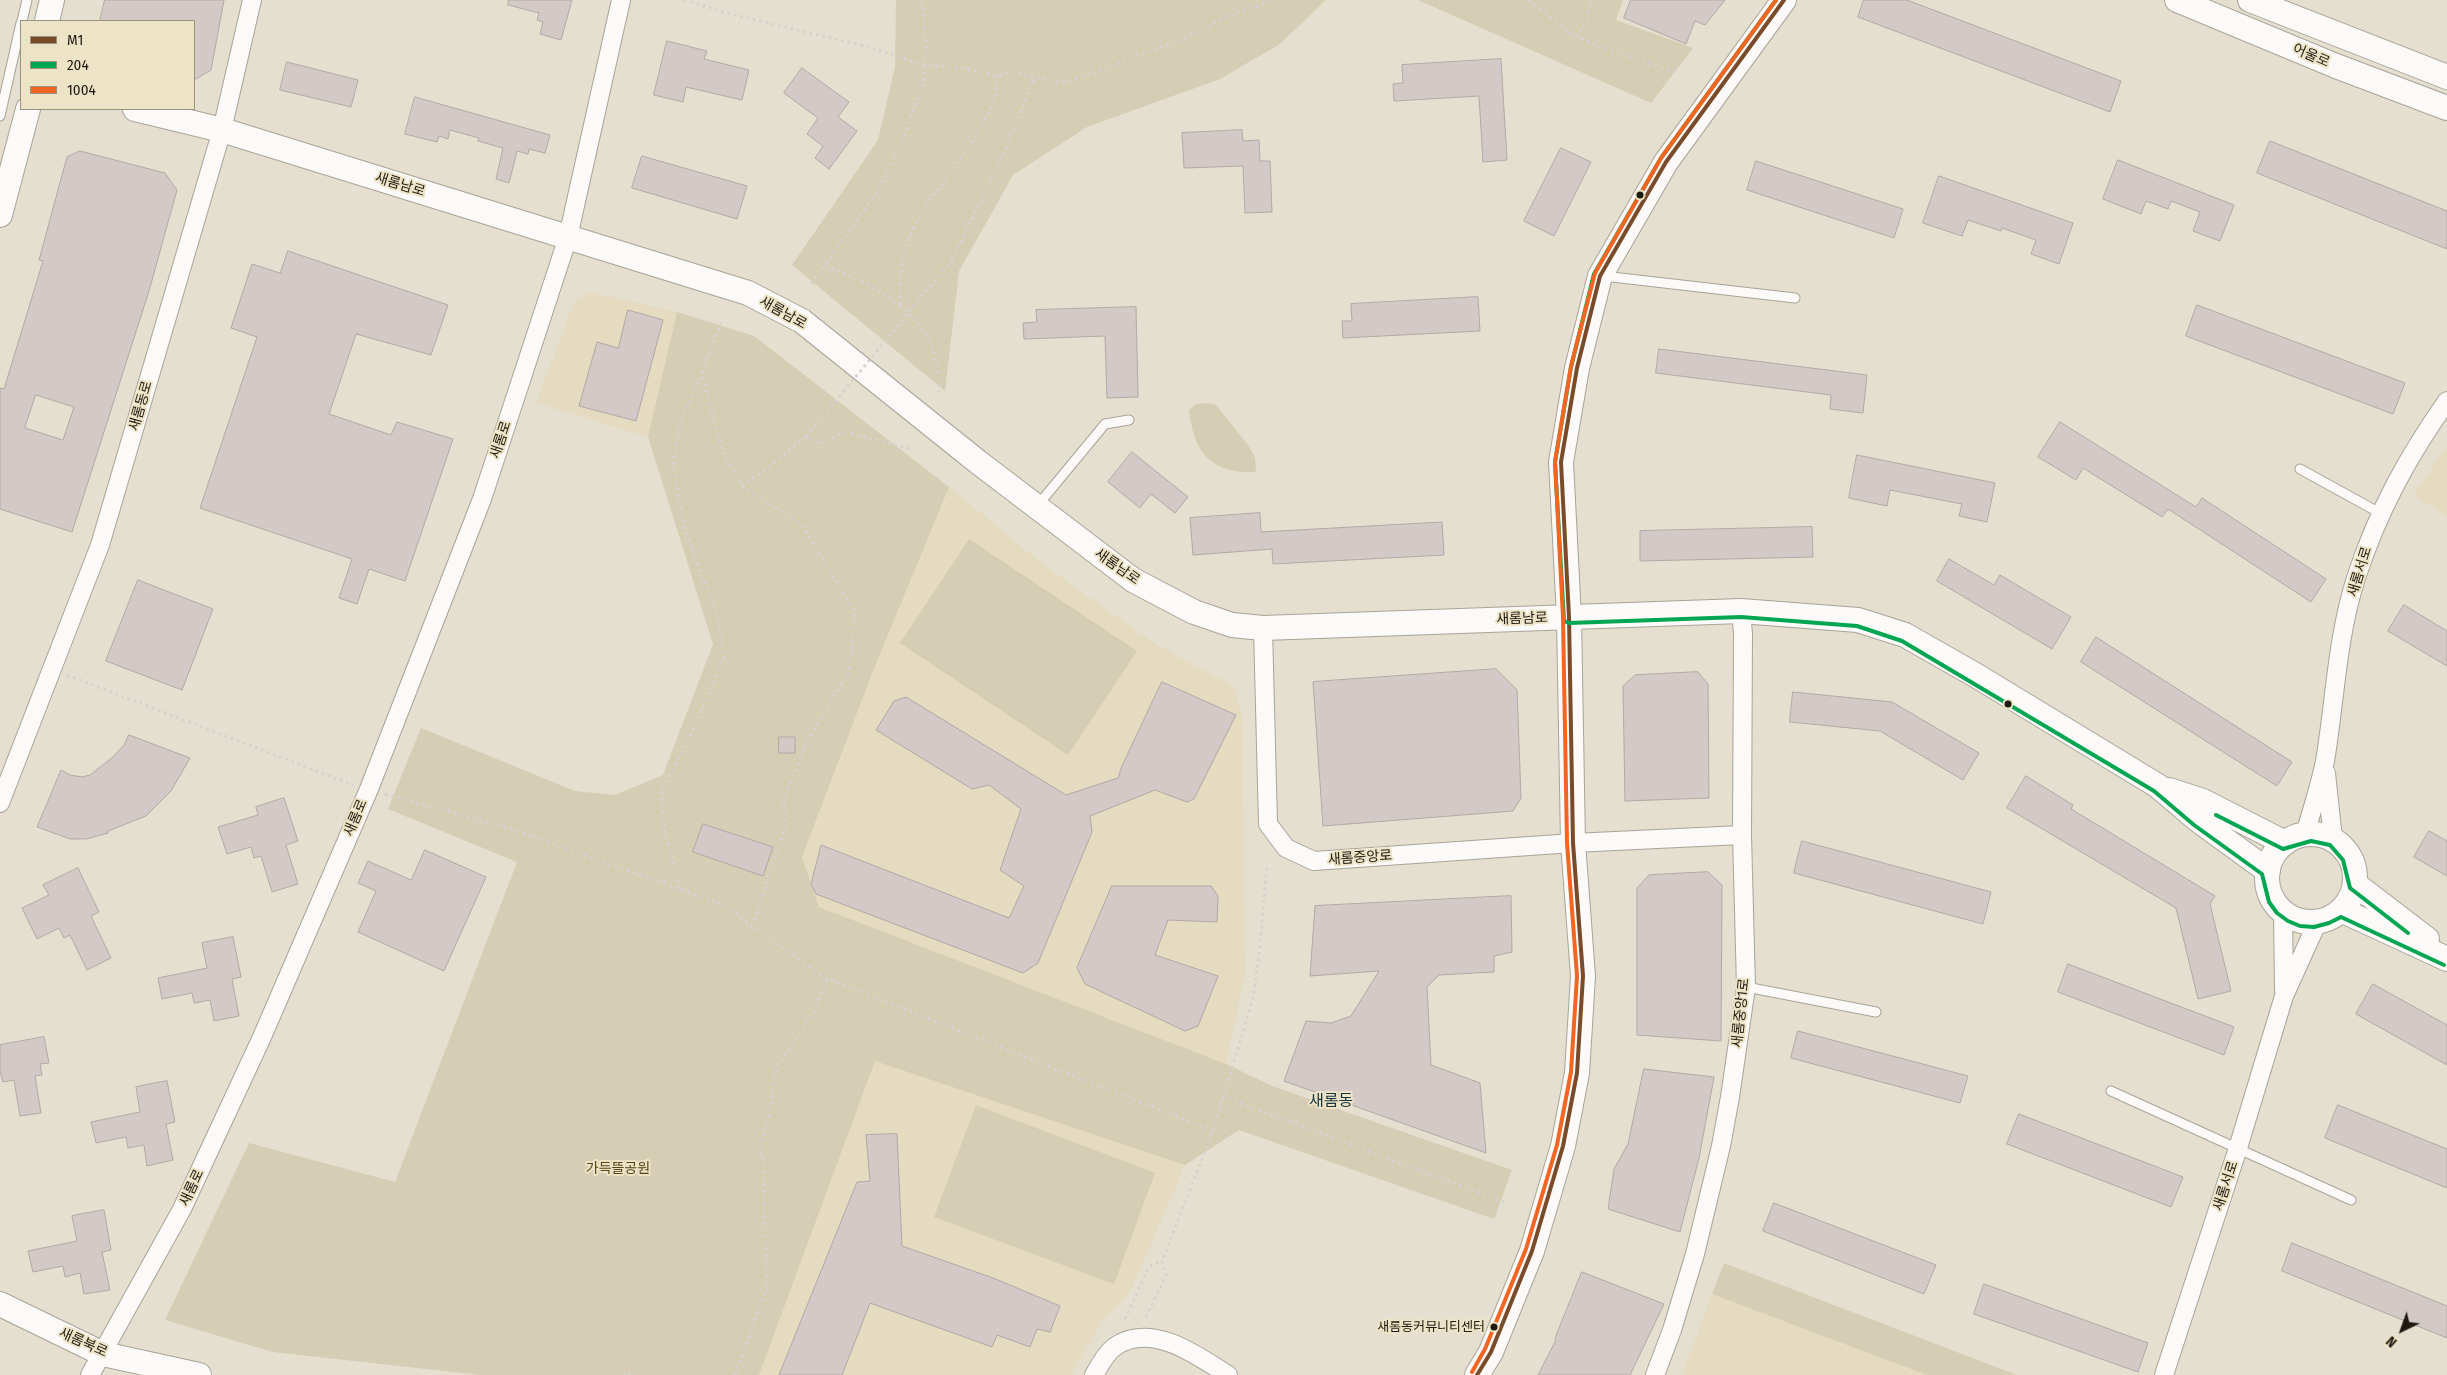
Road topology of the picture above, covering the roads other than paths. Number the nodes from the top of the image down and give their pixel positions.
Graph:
1 (26, 0) edge
2 (52, 0) edge
3 (252, 0) edge
4 (621, 0) edge
5 (1784, 0) edge
6 (2177, 0) edge
7 (2250, 0) edge
8 (21, 20) edge
9 (47, 20) edge
10 (20, 26) edge
11 (2447, 76) edge
12 (2447, 108) edge
13 (28, 110) edge
14 (139, 110) edge
15 (0, 116) edge
16 (222, 130) junction
17 (0, 215) edge
18 (568, 237) junction
19 (1600, 276) junction
20 (1795, 298) dead end
21 (2447, 401) edge
22 (1129, 420) dead end
23 (2300, 469) dead end
24 (1037, 508) junction
25 (2380, 513) junction
26 (1741, 611) junction
27 (1569, 617) junction
28 (1263, 628) junction
29 (2325, 762) junction
30 (2158, 786) junction
31 (0, 803) edge
32 (1742, 835) junction
33 (2295, 839) junction
34 (2333, 839) junction
35 (1572, 842) junction
36 (2268, 871) junction
37 (2355, 884) junction
38 (2341, 910) junction
39 (2282, 911) junction
40 (2318, 921) junction
41 (2447, 954) edge
42 (2447, 959) edge
43 (1746, 987) junction
44 (2284, 996) junction
45 (1876, 1012) dead end
46 (2111, 1091) dead end
47 (2238, 1148) junction
48 (2351, 1200) dead end
49 (0, 1304) edge
50 (103, 1354) junction
51 (90, 1375) edge
52 (200, 1375) edge
53 (1094, 1375) edge
54 (1228, 1375) edge
55 (1477, 1375) edge
56 (1656, 1375) edge
57 (2164, 1375) edge

1 - 8 lane
2 - 9 street
3 - 16 street, 새롬동로
4 - 18 street, 새롬로
5 - 19 street
6 - 12 street, 어울로
7 - 11 street, 어울로
10 - 15 lane
13 - 17 street
14 - 16 street, 새롬남로
16 - 18 street, 새롬남로
16 - 31 street, 새롬동로
18 - 24 street, 새롬남로
18 - 50 street, 새롬로
19 - 20 lane
19 - 27 street
21 - 25 street, 새롬서로
22 - 24 lane
23 - 25 lane
24 - 28 street, 새롬남로
25 - 29 street, 새롬서로
26 - 27 street, 새롬남로
26 - 30 street, 새롬남로
26 - 32 street, 새롬중앙1로
27 - 28 street, 새롬남로
27 - 35 street
28 - 35 street, 새롬중앙로
29 - 33 street
29 - 34 street
30 - 33 street, 새롬남로
30 - 36 street, 새롬남로
32 - 35 street, 새롬중앙로
32 - 43 street, 새롬중앙1로
33 - 34 street
33 - 36 street
34 - 37 street
35 - 55 street
36 - 39 street
37 - 38 street
37 - 41 street
38 - 40 street
38 - 42 street
39 - 40 street
39 - 44 street
40 - 44 street
43 - 45 lane
43 - 56 street, 새롬중앙1로
44 - 47 street, 새롬서로
46 - 47 lane
47 - 48 lane
47 - 57 street, 새롬서로
49 - 50 street, 새롬북로
50 - 51 street, 새롬로
50 - 52 street, 새롬북로
53 - 54 street

